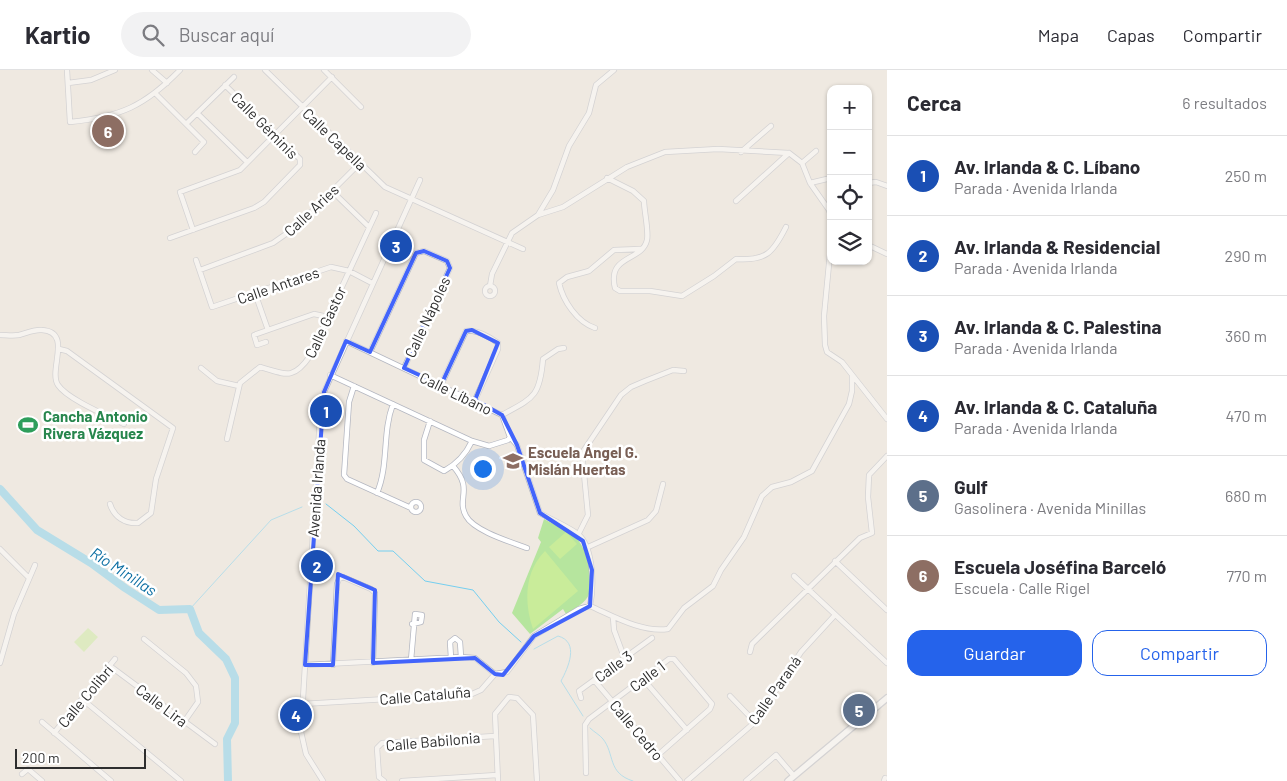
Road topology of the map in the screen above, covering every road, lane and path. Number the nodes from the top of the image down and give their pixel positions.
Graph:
1 (67, 70) edge
2 (115, 70) edge
3 (152, 70) edge
4 (180, 70) edge
5 (265, 70) edge
6 (324, 70) edge
7 (614, 70) edge
8 (234, 77) dead end
9 (332, 77) junction
10 (68, 83) junction
11 (167, 83) junction
12 (225, 85) junction
13 (156, 94) junction
14 (303, 107) junction
15 (361, 107) dead end
16 (197, 113) junction
17 (186, 124) junction
18 (772, 126) dead end
19 (275, 134) junction
20 (816, 151) dead end
21 (195, 152) dead end
22 (742, 152) junction
23 (790, 153) junction
24 (248, 162) junction
25 (360, 163) junction
26 (802, 163) junction
27 (607, 178) junction
28 (827, 179) edge
29 (420, 180) dead end
30 (872, 182) edge
31 (810, 183) junction
32 (887, 186) edge
33 (332, 191) junction
34 (410, 199) junction
35 (736, 201) dead end
36 (827, 205) edge
37 (376, 213) dead end
38 (538, 215) junction
39 (369, 226) junction
40 (786, 227) dead end
41 (193, 230) junction
42 (170, 238) dead end
43 (506, 243) junction
44 (872, 247) edge
45 (523, 249) dead end
46 (642, 249) junction
47 (887, 254) edge
48 (196, 260) dead end
49 (829, 265) edge
50 (200, 270) junction
51 (349, 271) junction
52 (372, 283) junction
53 (490, 286) dead end
54 (256, 293) junction
55 (328, 317) junction
56 (595, 328) dead end
57 (268, 330) junction
58 (0, 336) edge
59 (346, 341) junction
60 (266, 342) dead end
61 (564, 348) dead end
62 (59, 349) junction
63 (370, 352) junction
64 (201, 368) dead end
65 (404, 368) junction
66 (684, 370) dead end
67 (330, 375) junction
68 (852, 376) junction
69 (441, 385) junction
70 (239, 386) junction
71 (354, 386) junction
72 (475, 400) junction
73 (393, 404) junction
74 (502, 415) junction
75 (887, 419) edge
76 (430, 421) junction
77 (124, 424) dead end
78 (510, 436) junction
79 (227, 439) dead end
80 (472, 441) junction
81 (887, 456) edge
82 (453, 466) junction
83 (663, 484) dead end
84 (376, 493) junction
85 (110, 504) dead end
86 (411, 508) dead end
87 (578, 535) junction
88 (527, 548) dead end
89 (586, 548) junction
90 (0, 549) edge
91 (835, 561) junction
92 (34, 565) dead end
93 (794, 576) dead end
94 (28, 577) junction
95 (807, 588) junction
96 (590, 606) junction
97 (887, 610) edge
98 (835, 615) junction
99 (613, 617) junction
100 (412, 624) dead end
101 (652, 638) dead end
102 (144, 639) dead end
103 (750, 652) dead end
104 (461, 657) junction
105 (451, 658) junction
106 (624, 658) junction
107 (115, 659) dead end
108 (411, 660) junction
109 (0, 663) edge
110 (373, 663) junction
111 (887, 663) edge
112 (305, 665) junction
113 (334, 665) junction
114 (110, 666) junction
115 (495, 674) junction
116 (643, 679) junction
117 (594, 680) junction
118 (730, 696) dead end
119 (581, 698) dead end
120 (887, 698) edge
121 (82, 699) junction
122 (612, 702) junction
123 (302, 704) junction
124 (42, 722) dead end
125 (184, 722) junction
126 (754, 722) junction
127 (687, 730) junction
128 (54, 733) junction
129 (495, 736) junction
130 (215, 744) dead end
131 (658, 755) junction
132 (586, 773) dead end
133 (22, 774) dead end
134 (497, 775) junction
135 (794, 776) junction
136 (42, 781) edge
137 (112, 781) edge
138 (181, 781) edge
139 (323, 781) edge
140 (384, 781) edge
141 (402, 781) edge
142 (498, 781) edge
143 (537, 781) edge
144 (680, 781) edge
145 (687, 781) edge
146 (746, 781) edge
147 (788, 781) edge

1 - 10 street
2 - 10 street
3 - 11 street
4 - 11 street
5 - 14 street, Calle Capella
6 - 9 street
7 - 38 street
8 - 12 street
9 - 14 street
9 - 15 street
10 - 13 street
11 - 13 street
12 - 16 street
12 - 19 street, Calle Géminis
13 - 17 street
14 - 19 street
14 - 25 street, Calle Capella
16 - 17 street
16 - 24 street
17 - 21 street
18 - 22 street
19 - 24 street
19 - 41 street, Calle Géminis
20 - 26 street
22 - 23 street
22 - 27 street
23 - 26 street
23 - 35 street
24 - 41 street
25 - 33 street, Calle Aries
25 - 34 street, Calle Capella
26 - 31 street
27 - 38 street
27 - 46 street
28 - 31 street
29 - 34 street, Avenida Irlanda
30 - 32 street
31 - 36 street
33 - 39 street
33 - 50 street, Calle Aries
34 - 43 street, Calle Capella
34 - 52 street, Avenida Irlanda
37 - 39 street, Calle Gastor
38 - 43 street
39 - 51 street, Calle Gastor
40 - 46 street
41 - 42 street, Calle Géminis
43 - 45 street, Calle Capella
43 - 53 street
44 - 47 street
46 - 56 street
48 - 50 street
49 - 68 street
50 - 54 street, Calle Antares
51 - 52 street, Calle Antares
51 - 54 street, Calle Antares
51 - 55 street, Calle Gastor
52 - 59 street, Avenida Irlanda
54 - 57 street
55 - 57 street
55 - 70 street, Calle Gastor
57 - 60 street
58 - 62 street
59 - 63 street, Calle Líbano
59 - 67 street, Avenida Irlanda
61 - 74 street
62 - 77 street
62 - 85 street
63 - 65 street, Calle Líbano
63 - 65 street, Calle Nápoles
64 - 70 street
65 - 69 street, Calle Líbano
66 - 87 street
67 - 71 street
67 - 112 street, Avenida Irlanda
68 - 75 street
68 - 99 street
69 - 72 street, Calle Líbano
69 - 72 street
70 - 79 street
71 - 73 street
71 - 84 street
72 - 74 street, Calle Líbano
73 - 76 street
73 - 84 street
74 - 78 street, Calle Líbano
76 - 80 street
76 - 82 street
78 - 80 street
78 - 87 street, Calle Líbano
80 - 82 street
81 - 91 street
82 - 88 street
83 - 89 street
84 - 86 street
87 - 89 street
89 - 96 street
90 - 94 street
91 - 95 street
91 - 97 street
92 - 94 street
93 - 95 street
94 - 109 street
95 - 98 street
95 - 103 street
96 - 99 street
96 - 115 street
98 - 111 street
98 - 126 street, Calle Paraná
99 - 106 street
100 - 108 street
101 - 106 street, Calle 3
102 - 125 street
104 - 105 street, Calle Cataluña
104 - 105 street
104 - 115 street, Calle Cataluña
105 - 108 street, Calle Cataluña
106 - 117 street, Calle 3
107 - 114 street, Calle Colibrí
108 - 110 street, Calle Cataluña
110 - 113 street, Calle Cataluña
110 - 113 street
112 - 113 street, Calle Cataluña
112 - 123 street, Avenida Irlanda
114 - 121 street, Calle Colibrí
114 - 125 street, Calle Lira
115 - 123 street, Calle Cataluña
116 - 122 street, Calle 1
116 - 127 street
116 - 127 street, Calle 1
117 - 119 street, Calle 3
117 - 122 street, Calle Cedro
118 - 126 street
120 - 135 street
121 - 128 street, Calle Colibrí
121 - 138 street
122 - 131 street, Calle Cedro
122 - 132 street, Calle 1
123 - 139 street, Avenida Irlanda
124 - 128 street
125 - 130 street, Calle Lira
126 - 145 street, Calle Paraná
127 - 131 street
128 - 137 street
129 - 134 street
129 - 140 street, Calle Babilonia
129 - 143 street
131 - 144 street, Calle Cedro
133 - 136 street
134 - 141 street
134 - 142 street
135 - 146 street
135 - 147 street

